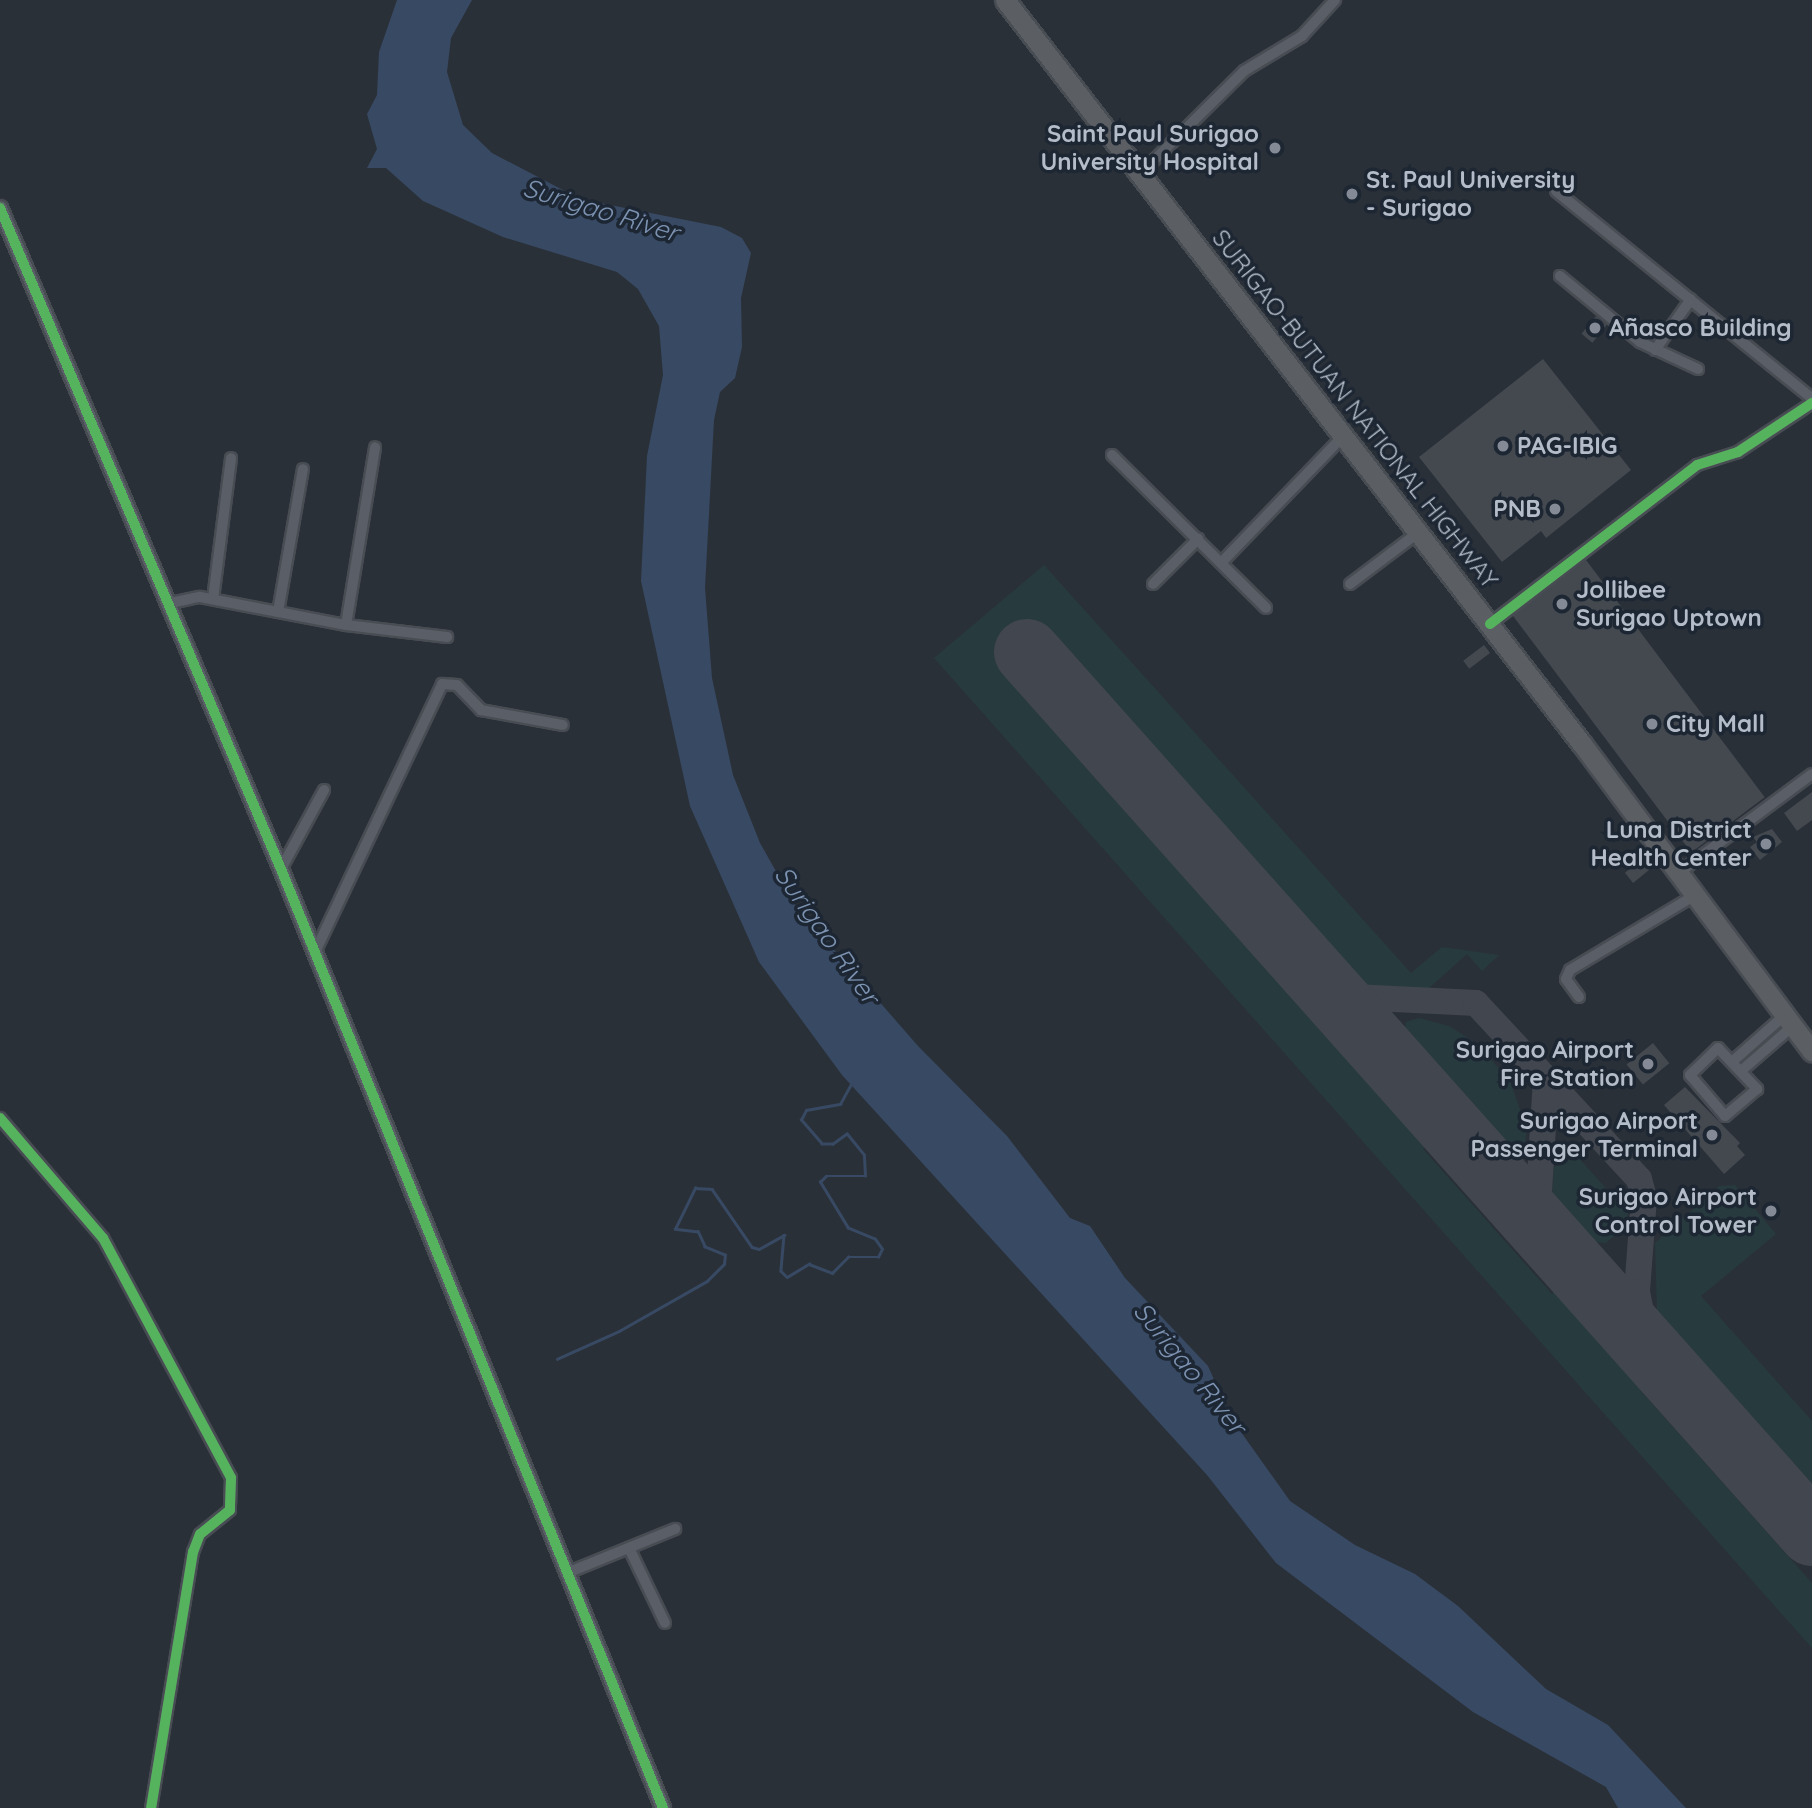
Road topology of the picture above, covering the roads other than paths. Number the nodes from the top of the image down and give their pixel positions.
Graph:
1 (1005, 0) edge
2 (1335, 0) edge
3 (1141, 173) junction
4 (1556, 191) dead end
5 (0, 208) edge
6 (1560, 276) dead end
7 (1691, 299) junction
8 (1655, 350) junction
9 (1698, 369) dead end
10 (1812, 401) edge
11 (1344, 435) junction
12 (374, 447) dead end
13 (1111, 455) dead end
14 (231, 458) dead end
15 (303, 469) dead end
16 (1419, 532) junction
17 (1198, 539) junction
18 (1221, 563) junction
19 (1153, 584) dead end
20 (1350, 584) dead end
21 (214, 599) junction
22 (166, 604) junction
23 (1266, 608) dead end
24 (278, 612) junction
25 (1490, 624) junction
26 (346, 625) junction
27 (447, 637) dead end
28 (563, 725) dead end
29 (1812, 774) edge
30 (324, 790) dead end
31 (281, 869) junction
32 (1680, 872) junction
33 (1697, 894) junction
34 (315, 952) junction
35 (1579, 998) dead end
36 (1789, 1020) junction
37 (1810, 1046) edge
38 (1732, 1061) junction
39 (1741, 1071) junction
40 (0, 1118) edge
41 (675, 1529) dead end
42 (629, 1548) junction
43 (568, 1573) junction
44 (665, 1623) dead end
45 (151, 1808) edge
46 (663, 1808) edge

1 - 3 highway, SURIGAO-BUTUAN NATIONAL HIGHWAY
2 - 3 street
3 - 11 highway, SURIGAO-BUTUAN NATIONAL HIGHWAY
4 - 7 street
5 - 22 street
6 - 8 street
7 - 8 street
7 - 10 street
8 - 9 street
10 - 25 street
11 - 16 highway, SURIGAO-BUTUAN NATIONAL HIGHWAY
11 - 18 street
12 - 26 street
13 - 17 street
14 - 21 street
15 - 24 street
16 - 20 street
16 - 25 highway, SURIGAO-BUTUAN NATIONAL HIGHWAY
17 - 18 street
17 - 19 street
18 - 23 street
21 - 22 street
21 - 24 street
22 - 31 street
24 - 26 street
25 - 32 highway, SURIGAO-BUTUAN NATIONAL HIGHWAY
26 - 27 street
28 - 34 street
29 - 32 street
30 - 31 street
31 - 34 street
32 - 33 highway, SURIGAO-BUTUAN NATIONAL HIGHWAY
33 - 35 street
33 - 36 highway, SURIGAO-BUTUAN NATIONAL HIGHWAY
34 - 43 street
36 - 37 highway, SURIGAO-BUTUAN NATIONAL HIGHWAY
36 - 38 street
36 - 39 street
38 - 39 street
38 - 39 street
40 - 45 street
41 - 42 street
42 - 43 street
42 - 44 street
43 - 46 street

